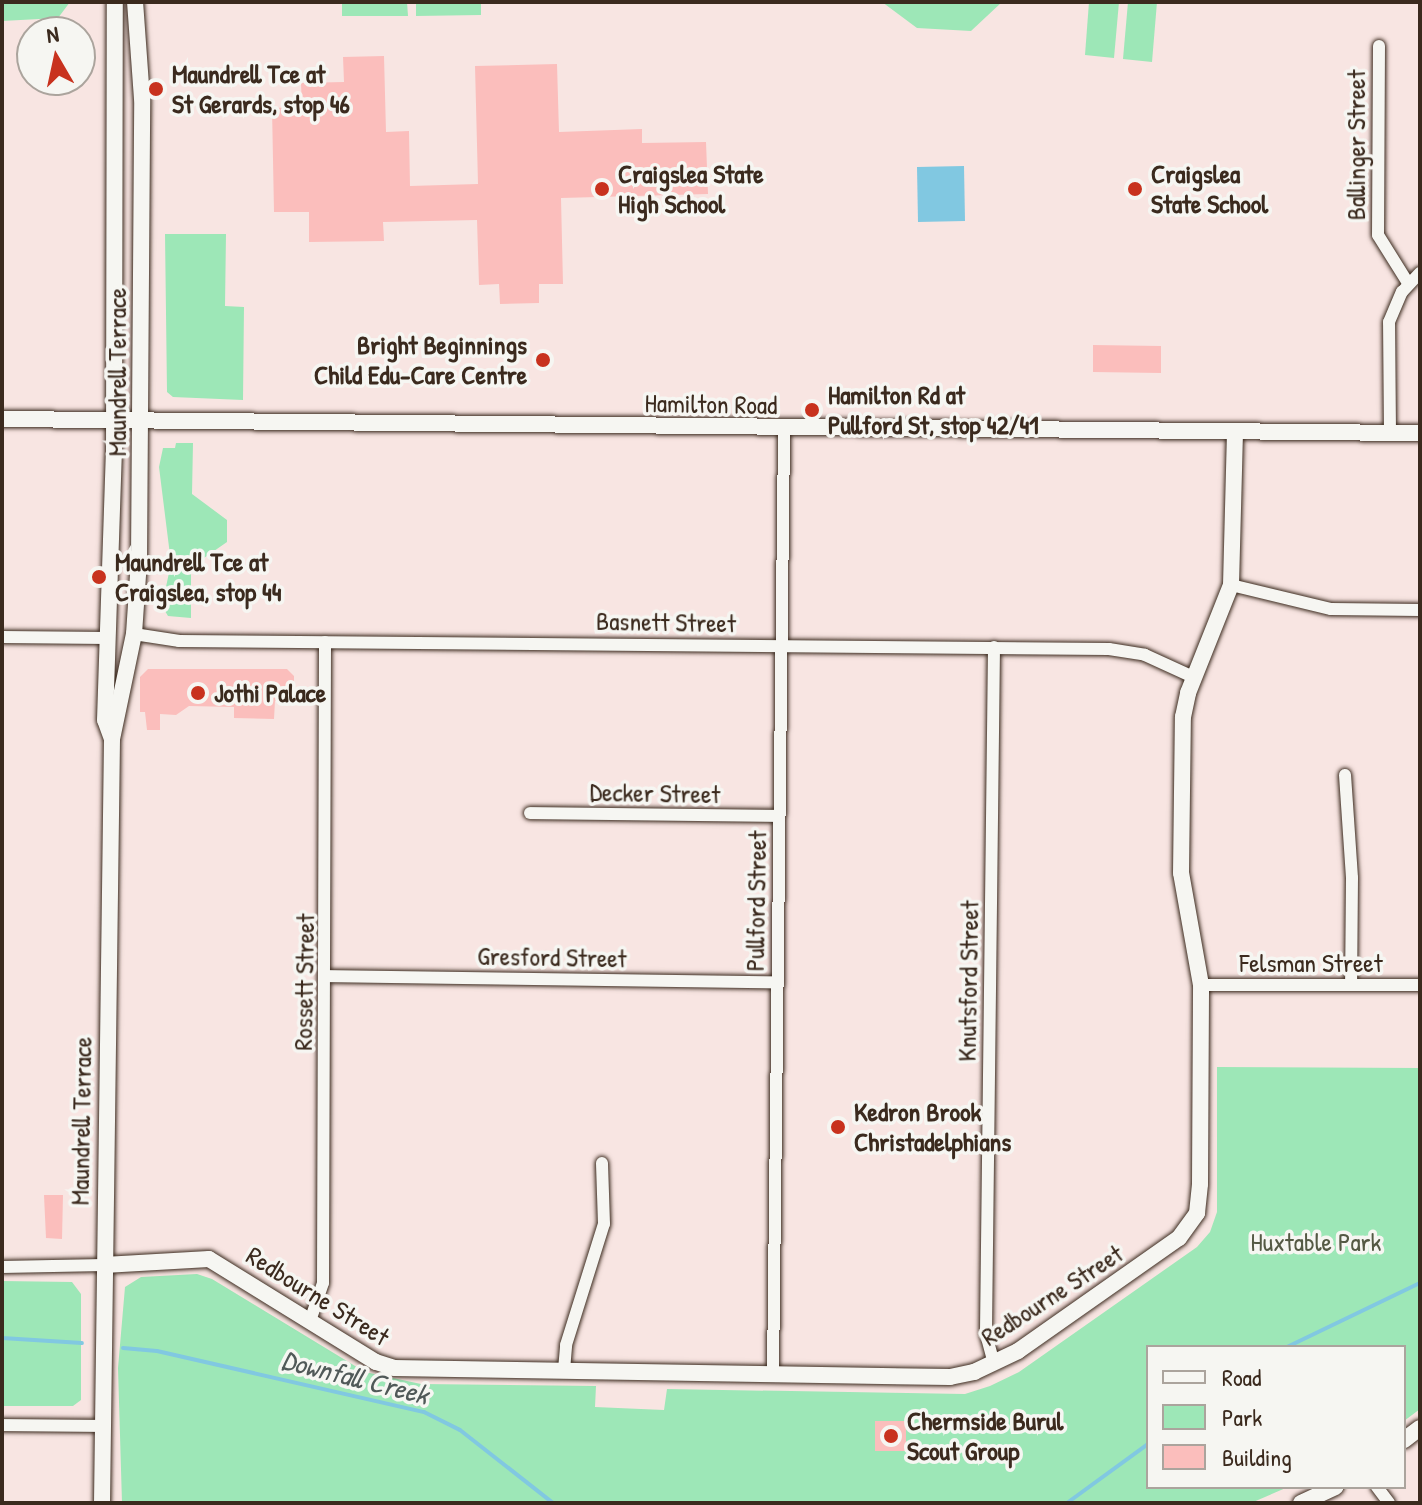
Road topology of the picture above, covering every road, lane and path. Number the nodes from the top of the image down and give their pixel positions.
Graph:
1 (115, 2) edge
2 (135, 2) edge
3 (1379, 46) dead end
4 (1420, 273) edge
5 (1408, 283) junction
6 (2, 419) edge
7 (114, 420) junction
8 (140, 420) junction
9 (784, 428) junction
10 (1235, 433) junction
11 (1390, 433) junction
12 (1420, 433) edge
13 (1231, 585) junction
14 (1420, 610) edge
15 (134, 634) junction
16 (2, 637) edge
17 (108, 638) junction
18 (325, 642) junction
19 (782, 645) junction
20 (994, 647) junction
21 (1193, 677) junction
22 (112, 739) junction
23 (1345, 775) dead end
24 (530, 813) dead end
25 (779, 816) junction
26 (326, 976) junction
27 (777, 982) junction
28 (1201, 985) junction
29 (1351, 985) junction
30 (1420, 985) edge
31 (602, 1163) dead end
32 (104, 1265) junction
33 (2, 1267) edge
34 (310, 1321) junction
35 (994, 1363) junction
36 (564, 1370) junction
37 (773, 1374) junction
38 (2, 1425) edge
39 (102, 1426) junction
40 (1331, 1489) edge
41 (102, 1503) edge
42 (1301, 1503) edge

1 - 7 main road, Maundrell Terrace
2 - 8 main road, Maundrell Terrace
3 - 5 street, Ballinger Street
4 - 5 street
5 - 11 street
6 - 7 main road, Hamilton Road
7 - 8 main road, Hamilton Road
7 - 17 main road, Maundrell Terrace
8 - 9 main road, Hamilton Road
8 - 15 main road, Maundrell Terrace
9 - 10 main road, Hamilton Road
9 - 19 street, Pullford Street
10 - 11 main road, Hamilton Road
10 - 13 main road, Redbourne Street
11 - 12 main road, Hamilton Road
13 - 14 street
13 - 21 main road, Redbourne Street
15 - 18 street, Basnett Street
15 - 22 main road, Maundrell Terrace
16 - 17 street
17 - 22 main road, Maundrell Terrace
18 - 19 street, Basnett Street
18 - 26 street, Rossett Street
19 - 20 street, Basnett Street
19 - 25 street, Pullford Street
20 - 21 street, Basnett Street
20 - 35 street, Knutsford Street
21 - 28 main road, Redbourne Street
22 - 32 main road, Maundrell Terrace
23 - 29 street
24 - 25 street, Decker Street
25 - 27 street, Pullford Street
26 - 27 street, Gresford Street
26 - 34 street, Rossett Street
27 - 37 street, Pullford Street
28 - 29 street, Felsman Street
28 - 35 main road, Redbourne Street
29 - 30 street, Felsman Street
31 - 36 street
32 - 33 street
32 - 34 main road, Redbourne Street
32 - 39 main road, Maundrell Terrace
34 - 36 main road, Redbourne Street
35 - 37 main road, Redbourne Street
36 - 37 main road, Redbourne Street
38 - 39 street
39 - 41 main road, Maundrell Terrace
40 - 42 main road

